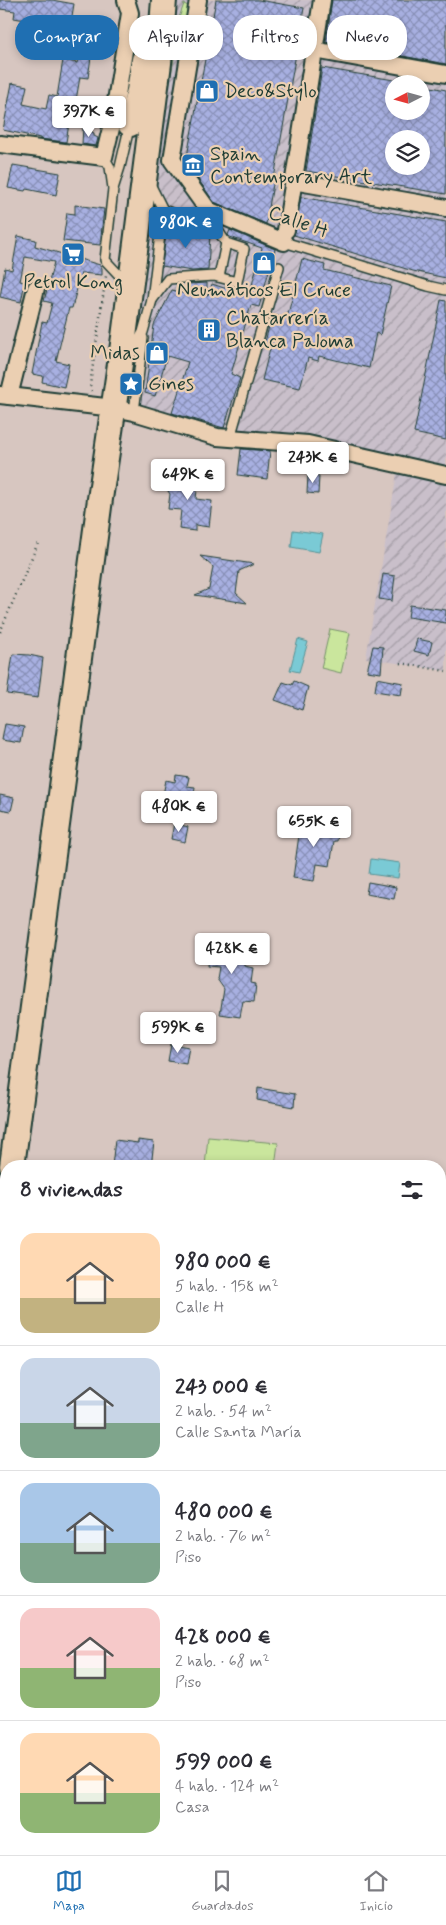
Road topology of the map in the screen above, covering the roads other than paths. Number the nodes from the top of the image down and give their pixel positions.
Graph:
1 (126, 0) edge
2 (179, 0) edge
3 (198, 0) edge
4 (322, 0) edge
5 (155, 6) edge
6 (317, 31) edge
7 (317, 51) edge
8 (312, 60) edge
9 (159, 63) junction
10 (446, 74) edge
11 (121, 122) junction
12 (0, 144) edge
13 (104, 157) junction
14 (145, 165) junction
15 (293, 182) junction
16 (113, 189) junction
17 (446, 208) edge
18 (163, 210) junction
19 (285, 236) junction
20 (226, 243) junction
21 (278, 268) dead end
22 (121, 277) junction
23 (218, 277) junction
24 (36, 288) dead end
25 (446, 290) edge
26 (152, 300) junction
27 (134, 334) junction
28 (4, 396) edge
29 (118, 403) junction
30 (230, 438) junction
31 (446, 475) edge
32 (0, 1160) edge
33 (13, 1160) edge

1 - 11 street
2 - 9 main road
3 - 19 street, Calle H
4 - 6 street
5 - 9 main road
5 - 11 main road
5 - 22 main road
7 - 10 street
8 - 15 street
9 - 14 main road
11 - 13 street
11 - 16 lane
12 - 13 street
13 - 16 lane
14 - 18 lane
14 - 27 main road
15 - 17 street
15 - 19 street
16 - 22 lane
18 - 20 lane
18 - 26 lane
19 - 25 lane, Calle H
20 - 23 lane
20 - 23 lane
21 - 30 lane
22 - 29 main road
23 - 26 lane
24 - 28 street
26 - 27 lane
27 - 29 main road
27 - 29 lane
28 - 29 street
29 - 30 street
29 - 32 main road
29 - 33 main road
30 - 31 street

